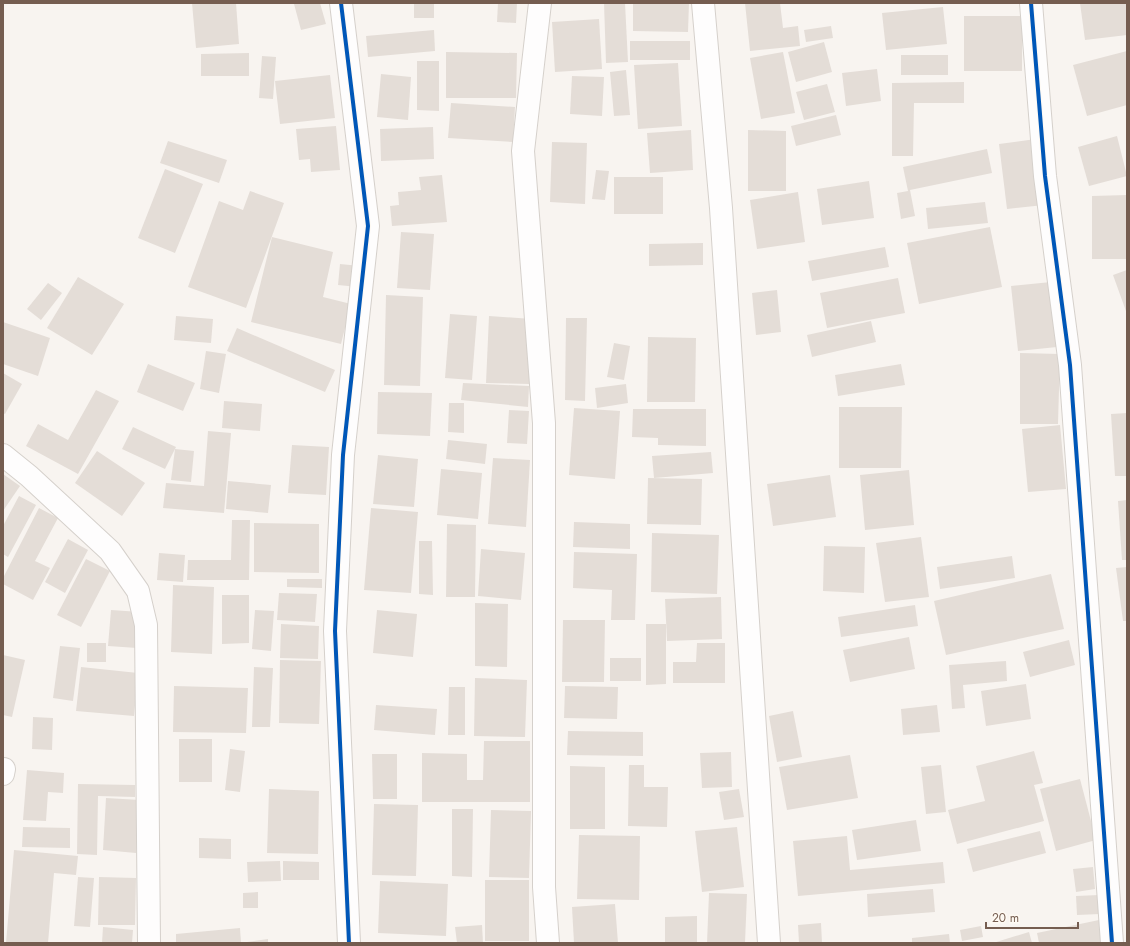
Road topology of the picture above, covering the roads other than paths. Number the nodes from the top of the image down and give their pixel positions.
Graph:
1 (341, 3) edge
2 (540, 3) edge
3 (703, 3) edge
4 (1031, 3) edge
5 (3, 455) edge
6 (149, 943) edge
7 (349, 943) edge
8 (548, 943) edge
9 (769, 943) edge
10 (1112, 943) edge

1 - 7 street
2 - 8 street
3 - 9 street
4 - 10 street
5 - 6 street

